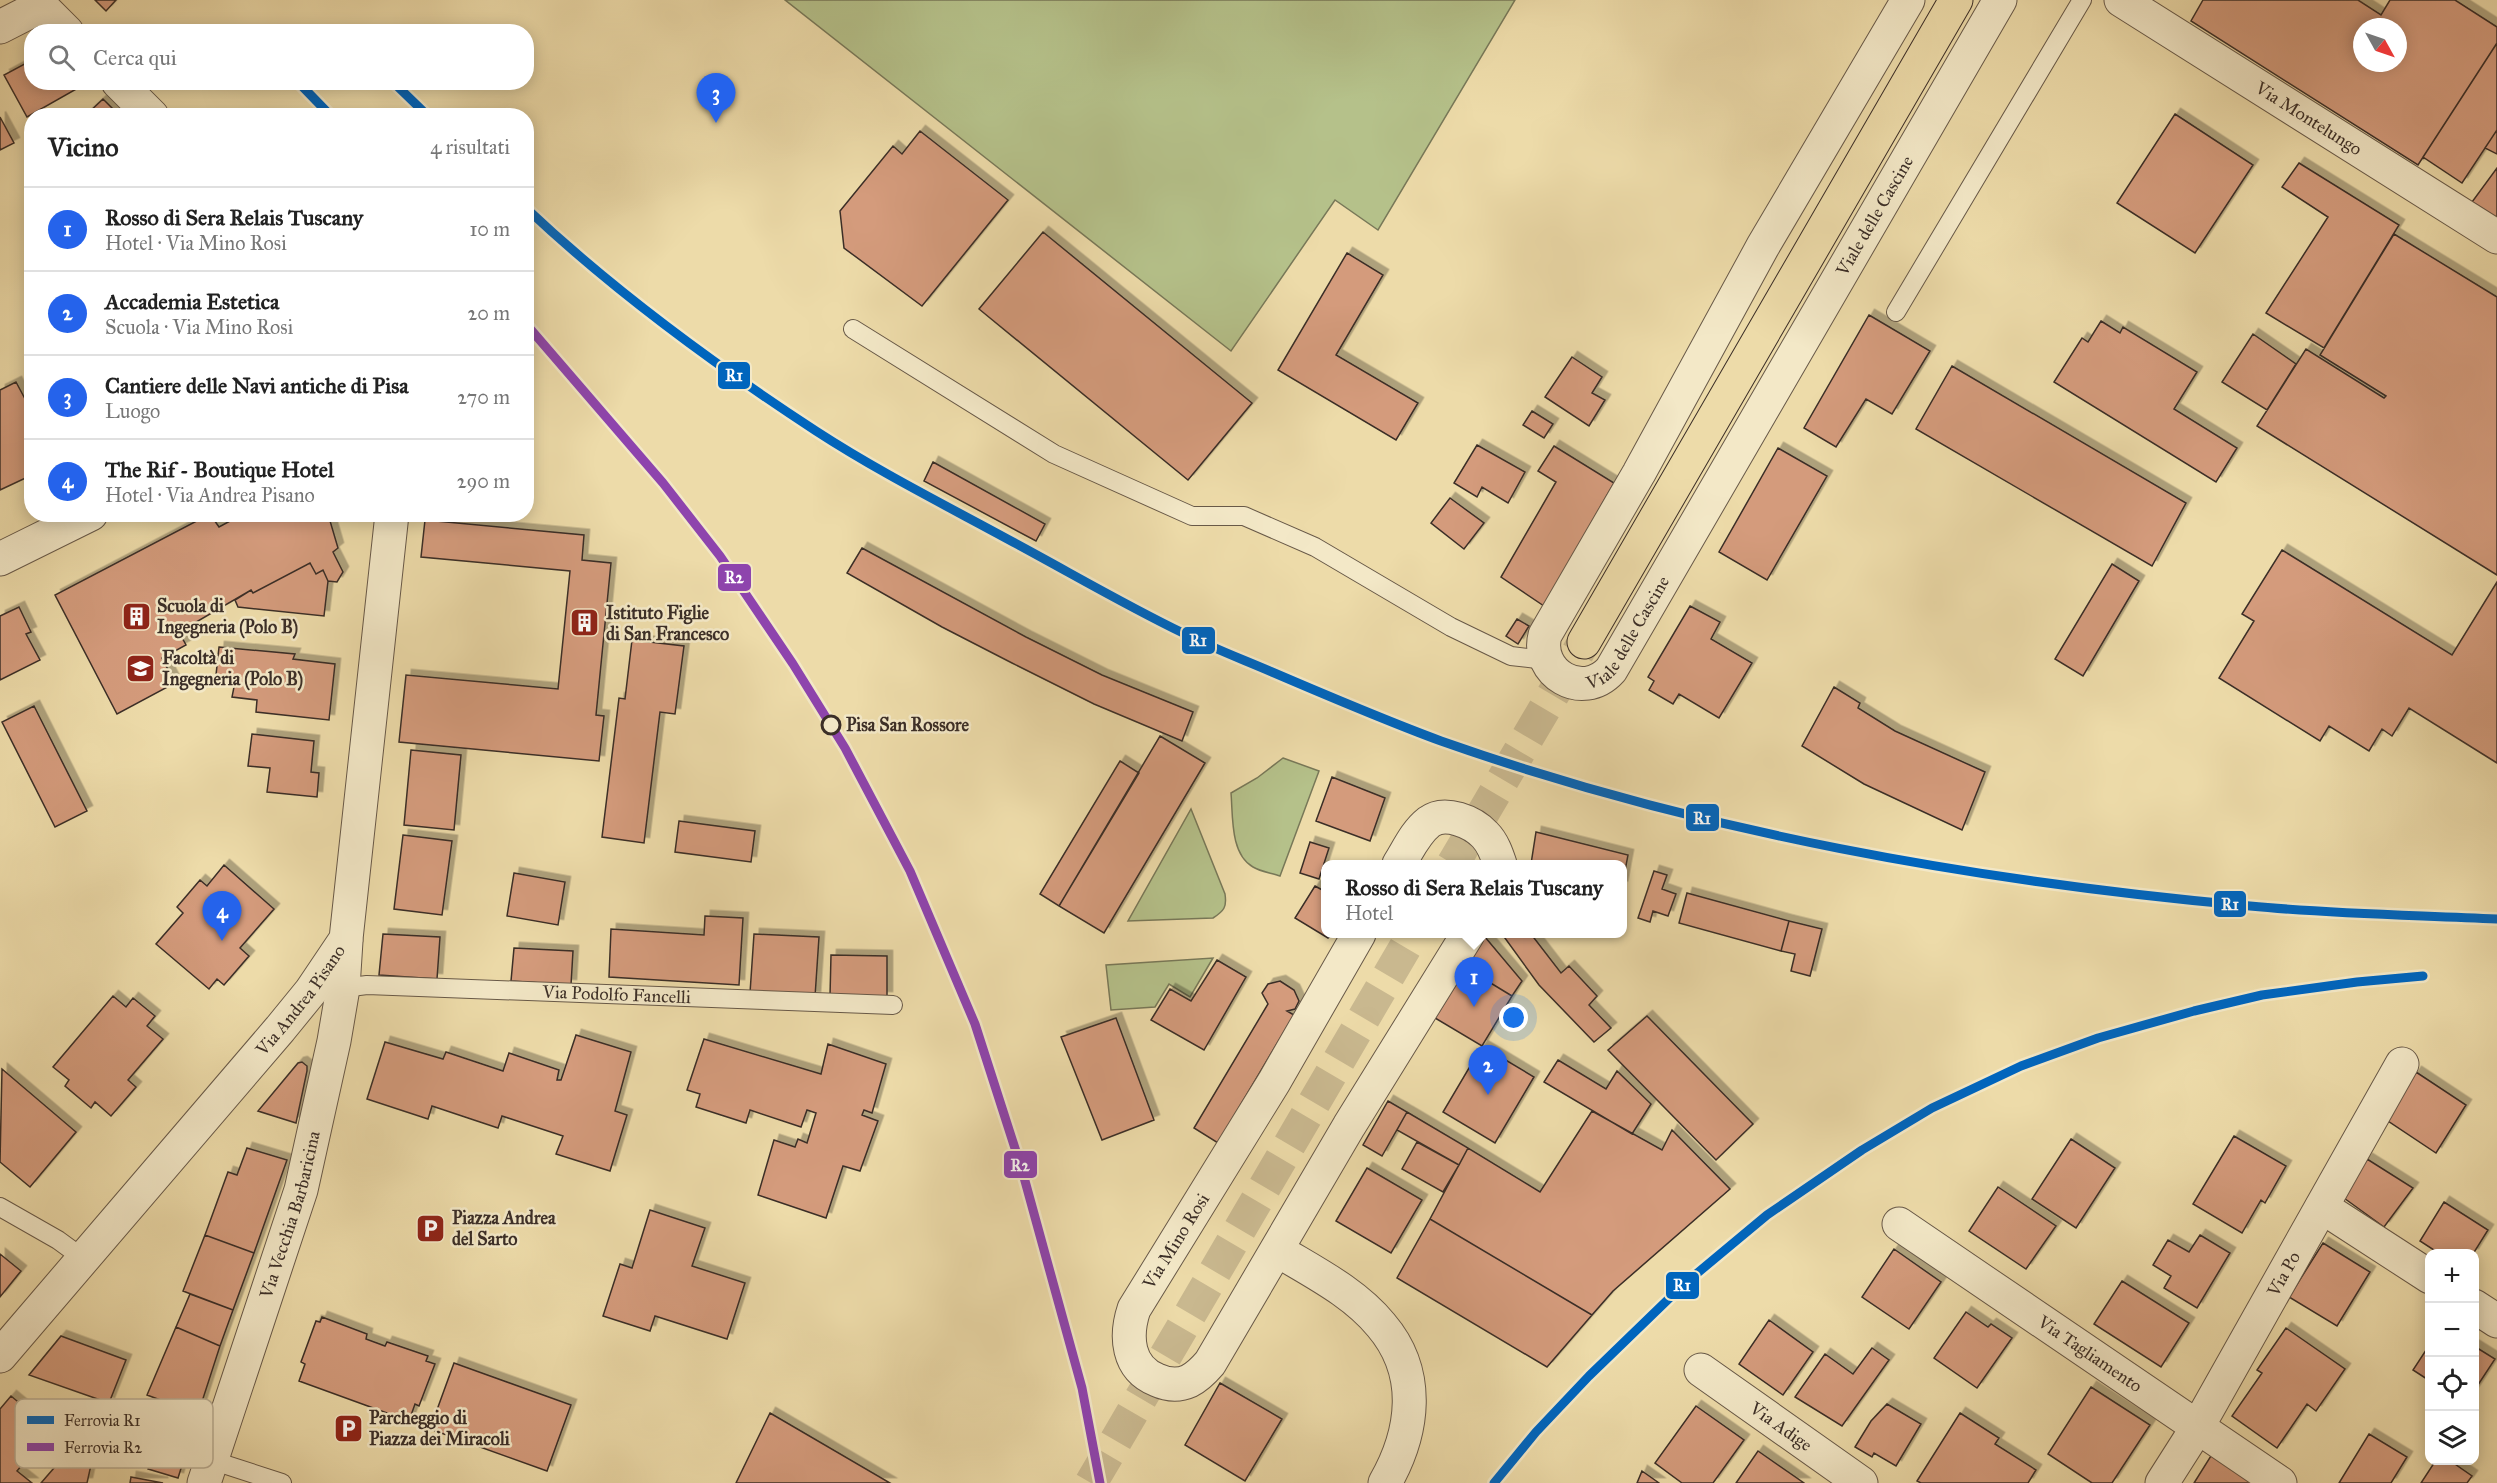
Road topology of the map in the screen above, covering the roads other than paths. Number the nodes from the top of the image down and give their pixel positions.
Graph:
1 (1908, 0) edge
2 (1956, 0) edge
3 (2000, 0) edge
4 (2082, 0) edge
5 (2121, 0) edge
6 (59, 24) edge
7 (0, 27) edge
8 (126, 90) edge
9 (144, 108) edge
10 (2497, 237) edge
11 (1896, 312) dead end
12 (853, 329) dead end
13 (74, 522) edge
14 (391, 522) edge
15 (0, 559) edge
16 (1584, 642) tunnel mouth
17 (1545, 660) junction
18 (1402, 860) edge
19 (1498, 860) edge
20 (1356, 938) edge
21 (1465, 938) edge
22 (346, 939) junction
23 (343, 988) junction
24 (893, 1005) dead end
25 (280, 1029) junction
26 (334, 1041) junction
27 (2402, 1064) dead end
28 (0, 1207) edge
29 (2322, 1207) junction
30 (1899, 1224) dead end
31 (1277, 1250) junction
32 (84, 1259) junction
33 (2425, 1274) edge
34 (2479, 1309) edge
35 (2497, 1321) edge
36 (0, 1356) edge
37 (1701, 1370) dead end
38 (2197, 1428) junction
39 (213, 1456) edge
40 (208, 1471) edge
41 (282, 1483) edge
42 (1385, 1483) edge
43 (1861, 1483) edge
44 (2162, 1483) edge
45 (2280, 1483) edge

1 - 17 street
2 - 16 main road, Viale delle Cascine
3 - 17 street, Viale delle Cascine
4 - 11 lane
5 - 10 street, Via Montelungo
6 - 7 street
8 - 9 street
12 - 17 lane
13 - 15 street
14 - 22 street, Via Andrea Pisano
18 - 19 street
20 - 31 street, Via Mino Rosi
21 - 31 street, Via Mino Rosi
22 - 23 street, Via Vecchia Barbaricina
22 - 25 street, Via Andrea Pisano
23 - 24 lane, Via Podolfo Fancelli
23 - 26 street, Via Vecchia Barbaricina
25 - 26 street
25 - 32 street, Via Andrea Pisano
26 - 39 street, Via Vecchia Barbaricina
27 - 29 street, Via Po
28 - 32 lane
29 - 33 street
29 - 38 street, Via Po
30 - 38 street, Via Tagliamento
31 - 42 street
32 - 36 street, Via Andrea Pisano
34 - 35 street
37 - 43 street, Via Adige
38 - 44 street, Via Po
38 - 45 street, Via Tagliamento
40 - 41 lane

